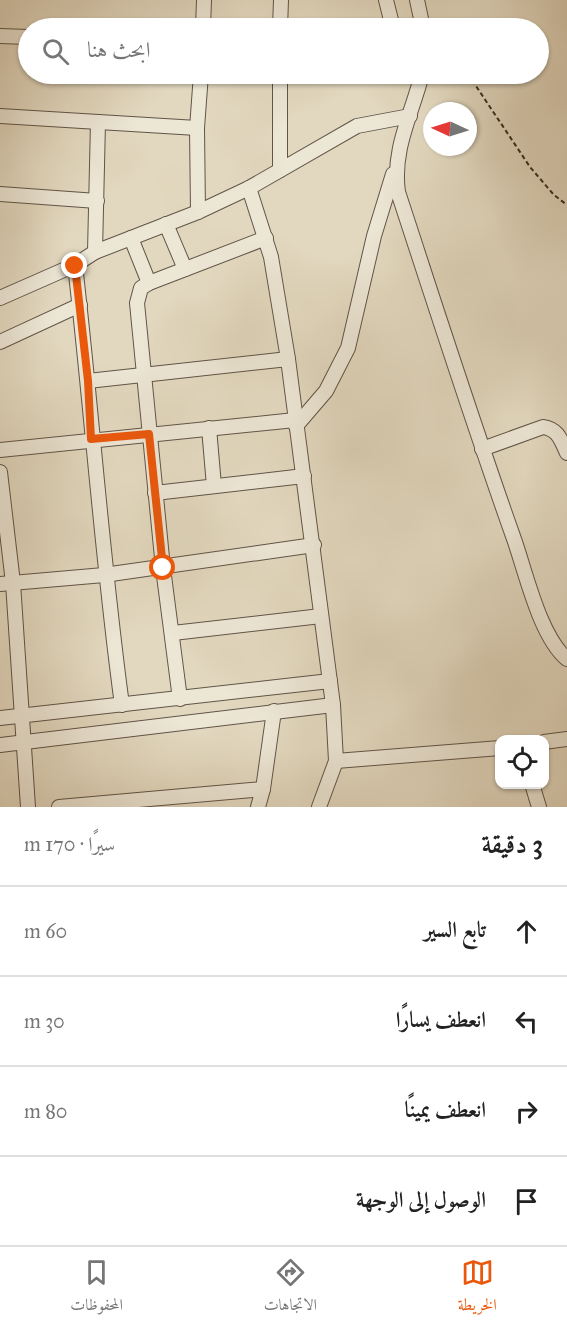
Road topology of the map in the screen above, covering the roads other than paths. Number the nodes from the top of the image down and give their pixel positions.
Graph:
1 (204, 0) edge
2 (281, 0) edge
3 (386, 0) edge
4 (417, 0) edge
5 (203, 18) edge
6 (280, 18) edge
7 (390, 18) edge
8 (421, 18) edge
9 (0, 36) edge
10 (18, 37) edge
11 (200, 84) edge
12 (279, 84) edge
13 (419, 84) edge
14 (0, 116) edge
15 (410, 116) junction
16 (98, 122) junction
17 (197, 128) junction
18 (396, 164) junction
19 (280, 170) junction
20 (249, 188) junction
21 (0, 194) edge
22 (97, 201) junction
23 (198, 212) junction
24 (166, 224) junction
25 (130, 238) junction
26 (266, 238) junction
27 (95, 252) junction
28 (75, 266) junction
29 (185, 269) junction
30 (148, 283) junction
31 (0, 298) edge
32 (80, 305) junction
33 (1, 339) edge
34 (288, 359) junction
35 (144, 375) junction
36 (88, 381) junction
37 (296, 423) junction
38 (209, 428) junction
39 (149, 434) junction
40 (91, 439) junction
41 (482, 449) junction
42 (0, 450) edge
43 (567, 453) edge
44 (0, 472) edge
45 (304, 476) junction
46 (214, 486) junction
47 (155, 493) junction
48 (314, 545) junction
49 (163, 568) junction
50 (104, 575) junction
51 (7, 583) edge
52 (321, 616) junction
53 (173, 633) junction
54 (552, 642) junction
55 (567, 643) edge
56 (567, 659) edge
57 (330, 681) junction
58 (180, 699) junction
59 (122, 705) junction
60 (333, 705) junction
61 (274, 711) junction
62 (24, 716) junction
63 (0, 718) edge
64 (567, 739) edge
65 (549, 741) edge
66 (26, 743) junction
67 (0, 745) edge
68 (495, 748) edge
69 (336, 761) junction
70 (263, 789) junction
71 (534, 789) edge
72 (194, 802) edge
73 (28, 807) edge
74 (60, 807) edge
75 (258, 807) edge
76 (319, 807) edge
77 (539, 807) edge

1 - 5 street
2 - 6 street
3 - 7 street
4 - 8 street
9 - 10 street
11 - 17 street
12 - 19 street
13 - 15 street
14 - 16 street
15 - 18 street
15 - 19 street
16 - 17 street
16 - 22 street
17 - 23 street
18 - 37 street
18 - 41 street
19 - 20 street
20 - 23 street
20 - 26 street
21 - 22 street
22 - 27 street
23 - 24 street
24 - 25 street
24 - 29 street
25 - 27 street
25 - 30 street
26 - 29 street
26 - 34 street
27 - 28 street
28 - 31 street
28 - 32 street
29 - 30 street
30 - 35 street
32 - 33 street
32 - 36 street
34 - 35 street
34 - 37 street
35 - 36 street
35 - 39 street
36 - 40 street
37 - 38 street
37 - 45 street
38 - 39 street
38 - 46 street
39 - 40 street
39 - 47 street
40 - 42 street
40 - 50 street
41 - 43 street
41 - 54 street
44 - 51 street
45 - 46 street
45 - 48 street
46 - 47 street
47 - 49 street
48 - 49 street
48 - 52 street
49 - 50 street
49 - 53 street
50 - 51 street
50 - 59 street
51 - 62 street
52 - 53 street
52 - 57 street
53 - 58 street
54 - 55 street
54 - 56 street
57 - 58 street
57 - 60 street
58 - 59 street
59 - 62 street
60 - 61 street
60 - 69 street
61 - 66 street
61 - 70 street
62 - 63 street
62 - 66 street
64 - 65 street
66 - 67 street
66 - 73 street
68 - 69 street
69 - 76 street
70 - 72 street
70 - 75 street
71 - 77 street
72 - 74 street

